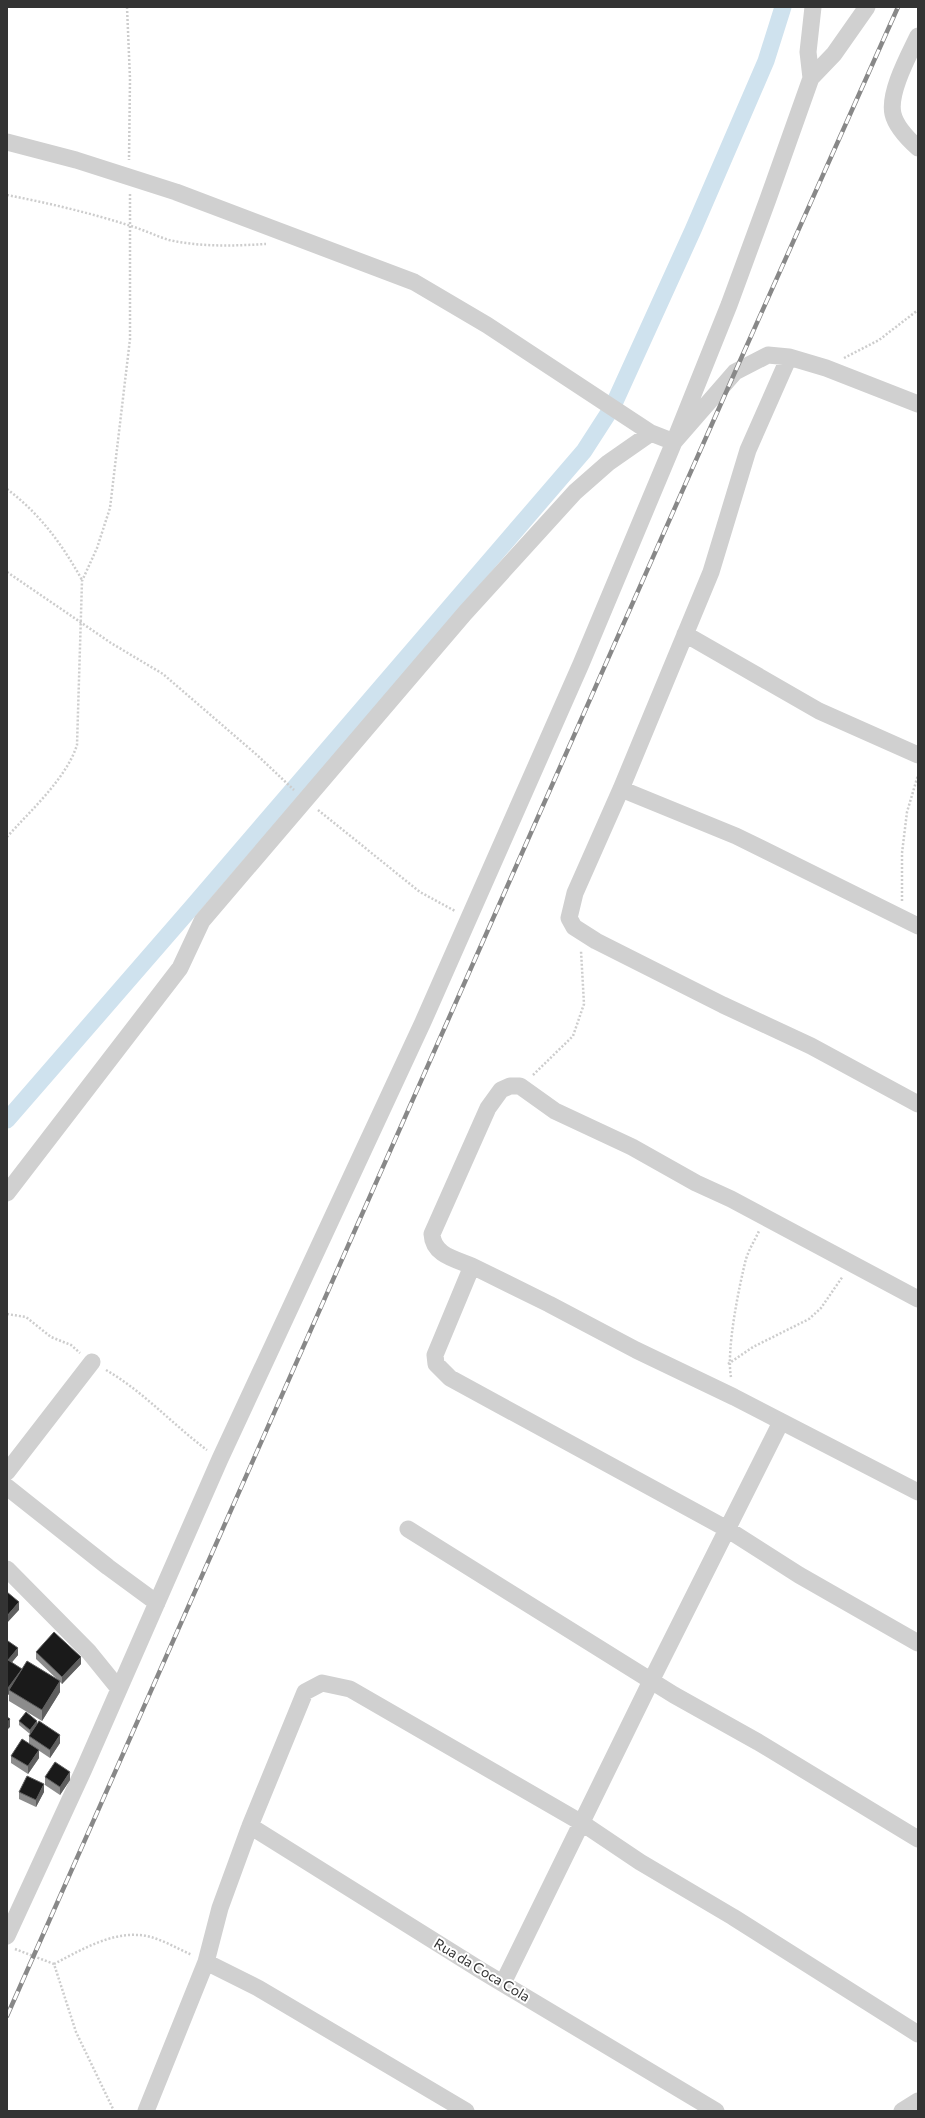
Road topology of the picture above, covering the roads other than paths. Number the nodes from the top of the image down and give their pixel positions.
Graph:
1 (813, 7) edge
2 (868, 7) edge
3 (918, 36) edge
4 (811, 78) junction
5 (7, 142) edge
6 (918, 148) edge
7 (789, 357) junction
8 (918, 404) edge
9 (651, 433) junction
10 (674, 442) junction
11 (685, 634) junction
12 (918, 755) edge
13 (621, 789) junction
14 (911, 922) edge
15 (918, 1104) edge
16 (7, 1193) edge
17 (472, 1266) junction
18 (918, 1299) edge
19 (92, 1362) road end
20 (781, 1422) junction
21 (7, 1472) edge
22 (7, 1487) edge
23 (918, 1492) edge
24 (408, 1529) dead end
25 (727, 1529) junction
26 (7, 1569) edge
27 (157, 1603) junction
28 (918, 1643) edge
29 (651, 1681) junction
30 (119, 1689) junction
31 (582, 1823) junction
32 (250, 1826) junction
33 (918, 1839) edge
34 (10, 1942) edge
35 (206, 1962) junction
36 (503, 1983) junction
37 (918, 2034) edge
38 (918, 2101) edge
39 (146, 2111) edge
40 (466, 2111) edge
41 (716, 2111) edge
42 (902, 2111) edge

1 - 4 street
2 - 4 street
3 - 6 street
4 - 10 street
5 - 9 street
7 - 8 street
7 - 10 street
7 - 11 street
9 - 10 street
9 - 16 street
10 - 27 street
11 - 12 street
11 - 13 street
13 - 14 street
13 - 15 street
17 - 18 street
17 - 20 street
17 - 25 street
19 - 21 street
20 - 23 street
20 - 25 street
22 - 27 street
24 - 29 street
25 - 28 street
25 - 29 street
26 - 30 street
27 - 30 street
29 - 31 street
29 - 33 street
30 - 34 street
31 - 32 street
31 - 36 street
31 - 37 street
32 - 35 street
32 - 36 street, Rua da Coca Cola
35 - 39 street
35 - 40 street
36 - 41 street, Rua da Coca Cola
38 - 42 street

